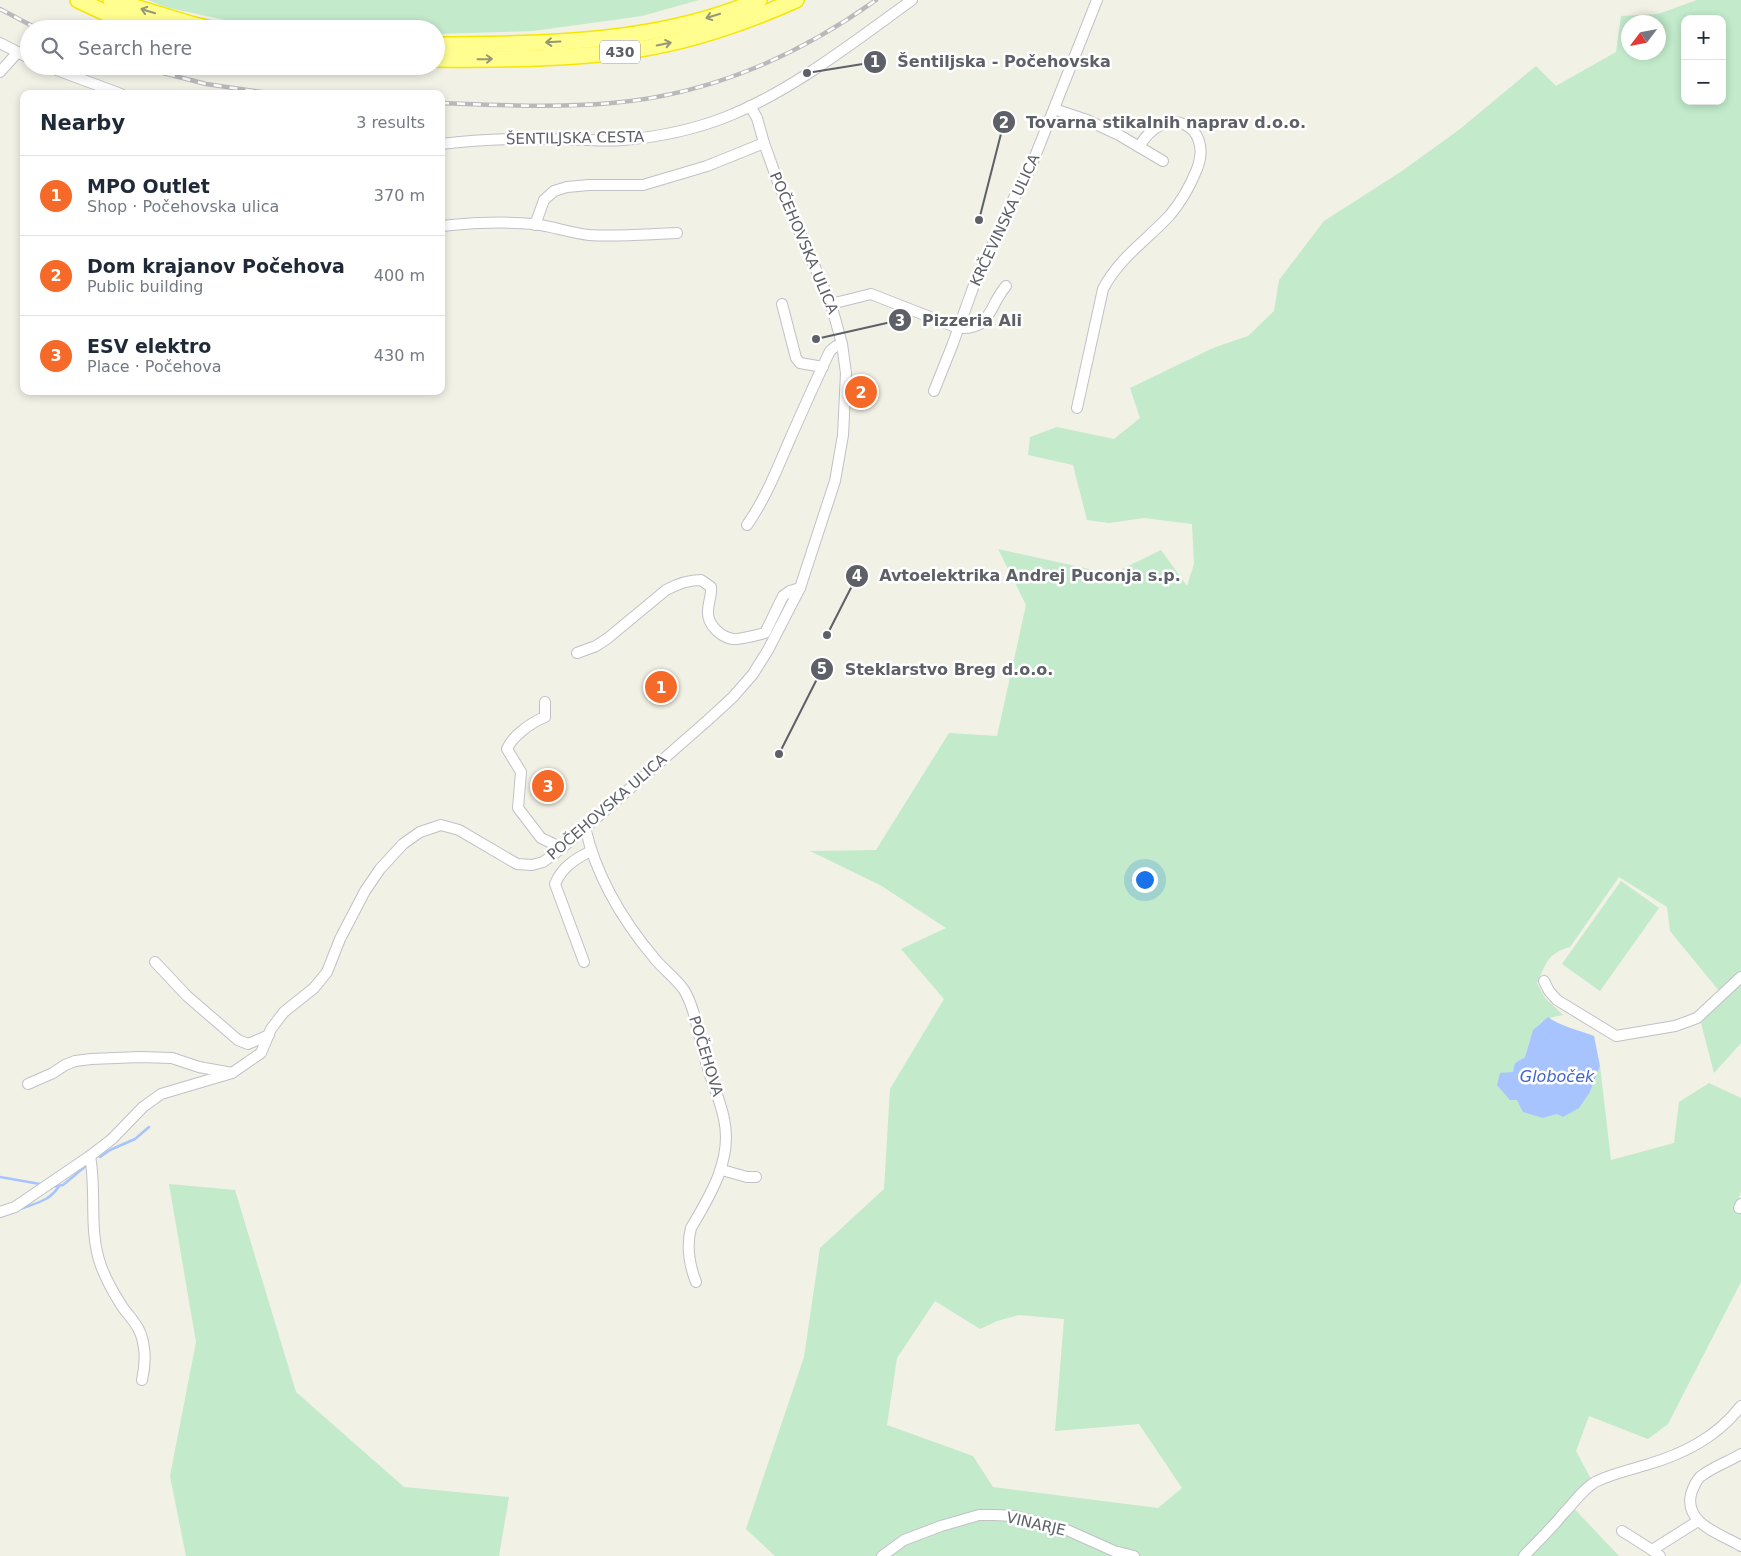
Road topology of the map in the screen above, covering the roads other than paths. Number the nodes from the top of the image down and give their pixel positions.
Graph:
1 (78, 0) edge
2 (111, 0) edge
3 (759, 0) edge
4 (796, 0) edge
5 (912, 0) edge
6 (1097, 0) edge
7 (128, 20) edge
8 (177, 20) edge
9 (0, 43) edge
10 (445, 45) edge
11 (17, 53) junction
12 (20, 54) edge
13 (445, 59) edge
14 (0, 72) edge
15 (70, 75) edge
16 (110, 90) edge
17 (750, 106) junction
18 (1054, 108) junction
19 (764, 143) junction
20 (445, 144) edge
21 (1139, 147) junction
22 (1163, 162) dead end
23 (535, 224) junction
24 (445, 226) edge
25 (677, 233) dead end
26 (1006, 286) dead end
27 (782, 304) dead end
28 (831, 304) junction
29 (958, 328) junction
30 (842, 344) junction
31 (823, 367) junction
32 (934, 391) dead end
33 (1077, 408) dead end
34 (747, 525) dead end
35 (800, 588) junction
36 (577, 653) dead end
37 (545, 702) dead end
38 (586, 832) junction
39 (562, 848) junction
40 (590, 850) junction
41 (155, 962) dead end
42 (584, 962) dead end
43 (1741, 977) edge
44 (1544, 981) dead end
45 (268, 1034) junction
46 (232, 1073) junction
47 (28, 1084) dead end
48 (90, 1156) junction
49 (722, 1170) junction
50 (756, 1176) dead end
51 (0, 1212) edge
52 (696, 1282) dead end
53 (142, 1380) dead end
54 (1741, 1406) edge
55 (1741, 1454) edge
56 (1698, 1521) junction
57 (1622, 1531) dead end
58 (1741, 1546) edge
59 (1656, 1553) edge
60 (882, 1556) edge
61 (1134, 1556) edge
62 (1524, 1556) edge

1 - 7 highway
8 -> 2 highway
3 -> 10 highway, 430
13 -> 4 highway, 430
5 - 17 street, ŠENTILJSKA CESTA
6 - 18 street, KRČEVINSKA ULICA
9 - 11 street
11 - 12 street
11 - 14 street
15 - 16 street
17 - 19 street, POČEHOVSKA ULICA
17 - 20 street, ŠENTILJSKA CESTA
18 - 21 street
18 - 29 street, KRČEVINSKA ULICA
19 - 23 street
19 - 28 street, POČEHOVSKA ULICA
21 - 22 street
21 - 33 street
23 - 24 street
23 - 25 street
26 - 29 street, KRČEVINSKA ULICA
27 - 31 street
28 - 29 street
28 - 30 street, POČEHOVSKA ULICA
29 - 32 street, KRČEVINSKA ULICA
30 - 31 street
30 - 35 street, POČEHOVSKA ULICA
31 - 34 street
35 - 36 street
35 - 38 street, POČEHOVSKA ULICA
37 - 39 street
38 - 39 street, POČEHOVSKA ULICA
38 - 40 street, POČEHOVA
39 - 45 street, POČEHOVSKA ULICA
40 - 42 street
40 - 49 street, POČEHOVA
41 - 45 street
43 - 44 street
45 - 46 street, POČEHOVSKA ULICA
46 - 47 street
46 - 48 street, POČEHOVSKA ULICA
48 - 51 street, POČEHOVSKA ULICA
48 - 53 street
49 - 50 street
49 - 52 street, POČEHOVA
54 - 62 street
55 - 56 street
56 - 58 street
56 - 59 street
57 - 59 street
60 - 61 street, VINARJE

